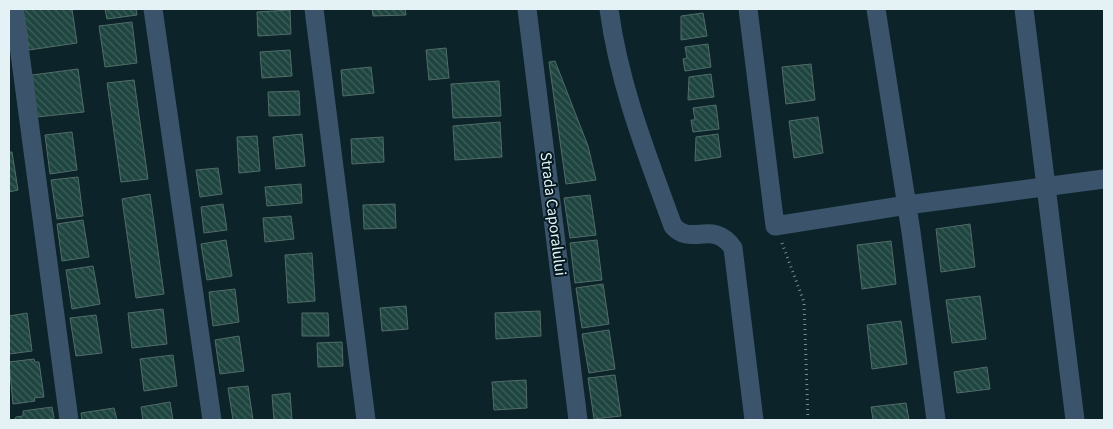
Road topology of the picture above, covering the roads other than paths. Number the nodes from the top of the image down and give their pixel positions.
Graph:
1 (14, 9) edge
2 (153, 9) edge
3 (314, 9) edge
4 (527, 9) edge
5 (609, 9) edge
6 (748, 9) edge
7 (876, 9) edge
8 (1024, 9) edge
9 (1104, 180) edge
10 (1047, 187) junction
11 (907, 205) junction
12 (69, 420) edge
13 (212, 420) edge
14 (366, 420) edge
15 (578, 420) edge
16 (754, 420) edge
17 (936, 420) edge
18 (1075, 420) edge

1 - 12 street
2 - 13 street
3 - 14 street
4 - 15 street, Strada Caporalului
5 - 16 street
6 - 11 street
7 - 11 street
8 - 10 street
9 - 10 street
10 - 11 street
10 - 18 street
11 - 17 street

